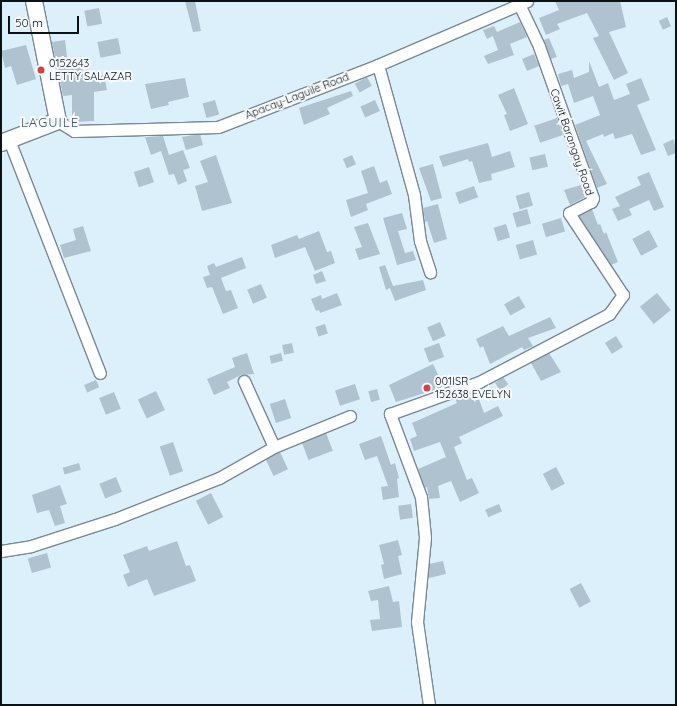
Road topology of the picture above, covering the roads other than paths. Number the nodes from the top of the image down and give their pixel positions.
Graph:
1 (34, 1) edge
2 (523, 3) edge
3 (378, 65) junction
4 (58, 121) junction
5 (5, 142) edge
6 (430, 272) dead end
7 (100, 373) dead end
8 (244, 381) dead end
9 (350, 416) dead end
10 (274, 447) junction
11 (1, 551) edge
12 (429, 705) edge

1 - 4 street
2 - 3 street, Apacay-Laguile Road
2 - 12 street, Cawit Barangay Road
3 - 4 street, Apacay-Laguile Road
3 - 6 street
4 - 5 street
5 - 7 street
8 - 10 street
9 - 10 street
10 - 11 street

